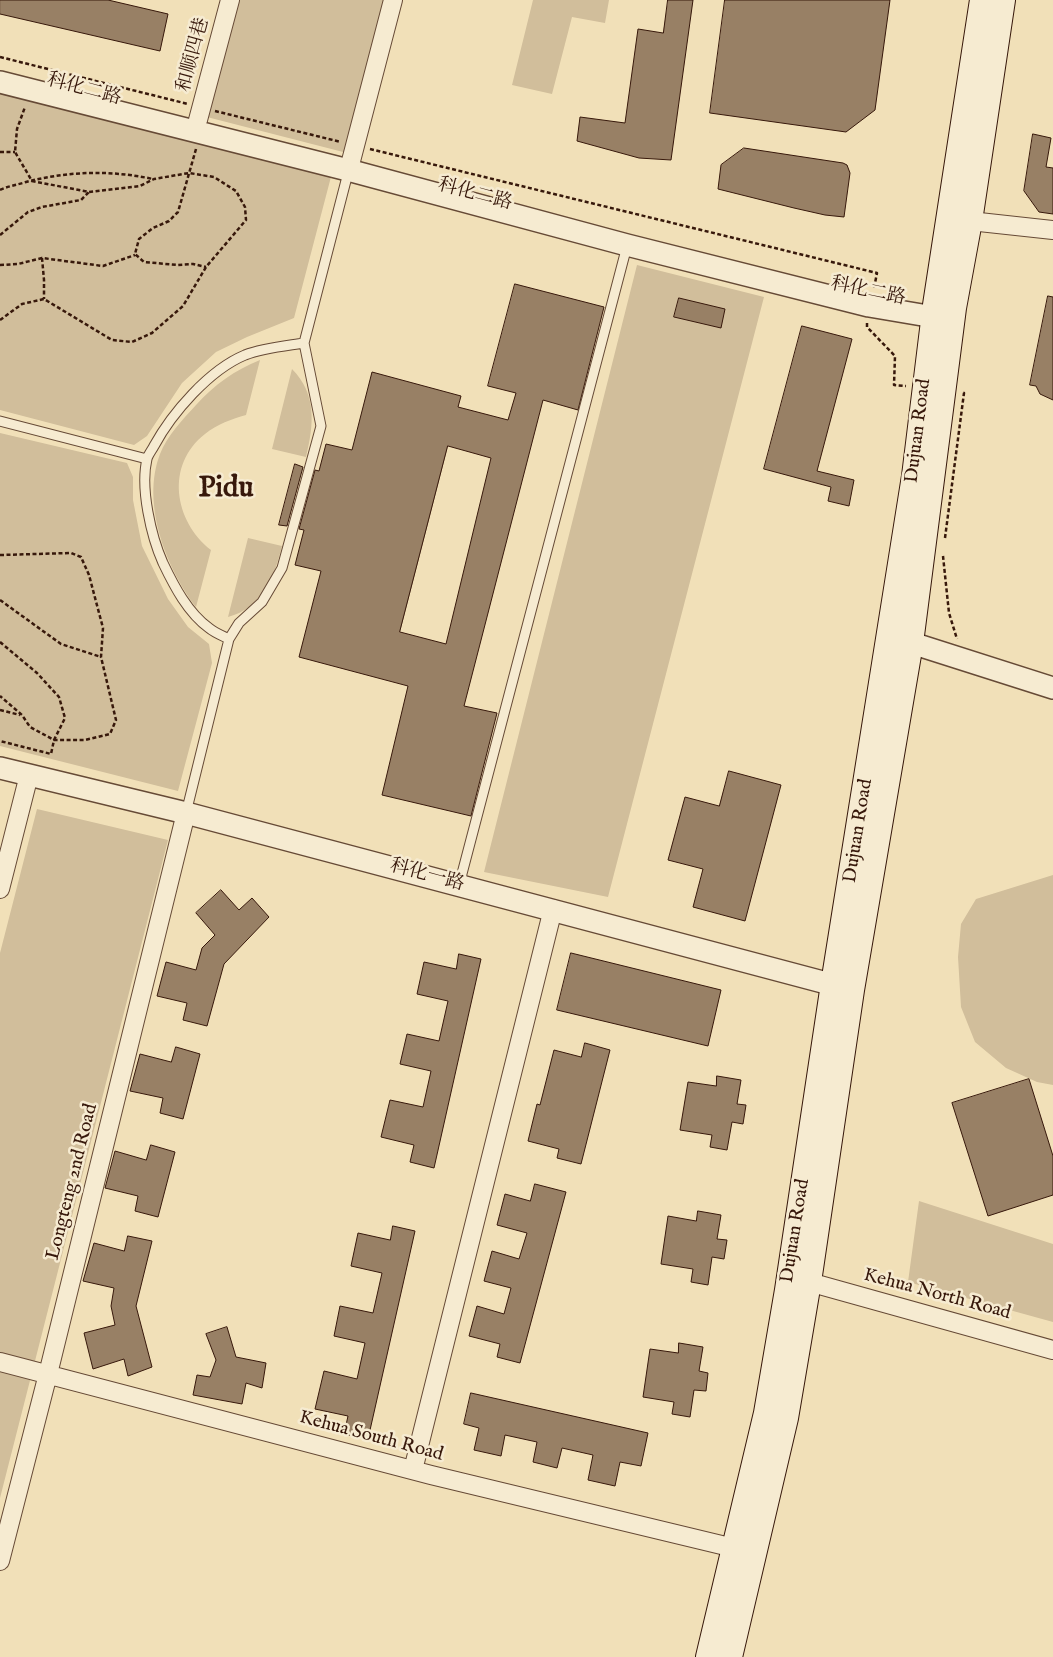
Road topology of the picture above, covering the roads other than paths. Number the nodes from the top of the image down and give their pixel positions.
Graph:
1 (230, 0) edge
2 (394, 0) edge
3 (982, 0) edge
4 (1003, 0) edge
5 (0, 67) edge
6 (0, 82) edge
7 (198, 120) junction
8 (350, 166) junction
9 (970, 221) junction
10 (1053, 230) edge
11 (628, 241) junction
12 (941, 310) junction
13 (304, 342) junction
14 (0, 421) edge
15 (147, 459) junction
16 (229, 639) junction
17 (900, 639) junction
18 (1053, 688) edge
19 (0, 768) edge
20 (29, 775) junction
21 (186, 812) junction
22 (460, 885) junction
23 (0, 889) edge
24 (553, 909) junction
25 (843, 987) junction
26 (809, 1282) junction
27 (1053, 1350) edge
28 (0, 1362) edge
29 (48, 1374) junction
30 (412, 1470) junction
31 (734, 1548) junction
32 (0, 1561) edge
33 (708, 1657) edge
34 (730, 1657) edge

1 - 7 street, 和顺四巷
2 - 8 street
3 - 12 main road, Dujuan Road
4 - 9 main road, Dujuan Road
5 - 7 street, 科化二路
6 - 8 street
7 - 8 street, 科化二路
8 - 11 street, 科化二路
8 - 13 lane
9 - 10 street
9 - 12 main road, Dujuan Road
11 - 12 street, 科化二路
11 - 22 lane
12 - 17 main road, Dujuan Road
13 - 15 lane
13 - 16 lane
14 - 15 lane
15 - 16 lane
16 - 21 lane
17 - 18 street
17 - 25 main road, Dujuan Road
19 - 20 street, 科化一路
20 - 21 street, 科化一路
20 - 23 street
21 - 22 street, 科化一路
21 - 29 street, Longteng 2nd Road
22 - 24 street, 科化一路
24 - 25 street, 科化一路
24 - 30 street
25 - 26 main road, Dujuan Road
25 - 31 main road, Dujuan Road
26 - 27 street, Kehua North Road
26 - 34 main road, Dujuan Road
28 - 29 street, Kehua South Road
29 - 30 street, Kehua South Road
29 - 32 street, Longteng 2nd Road
30 - 31 street, Kehua South Road
31 - 33 main road, Dujuan Road

